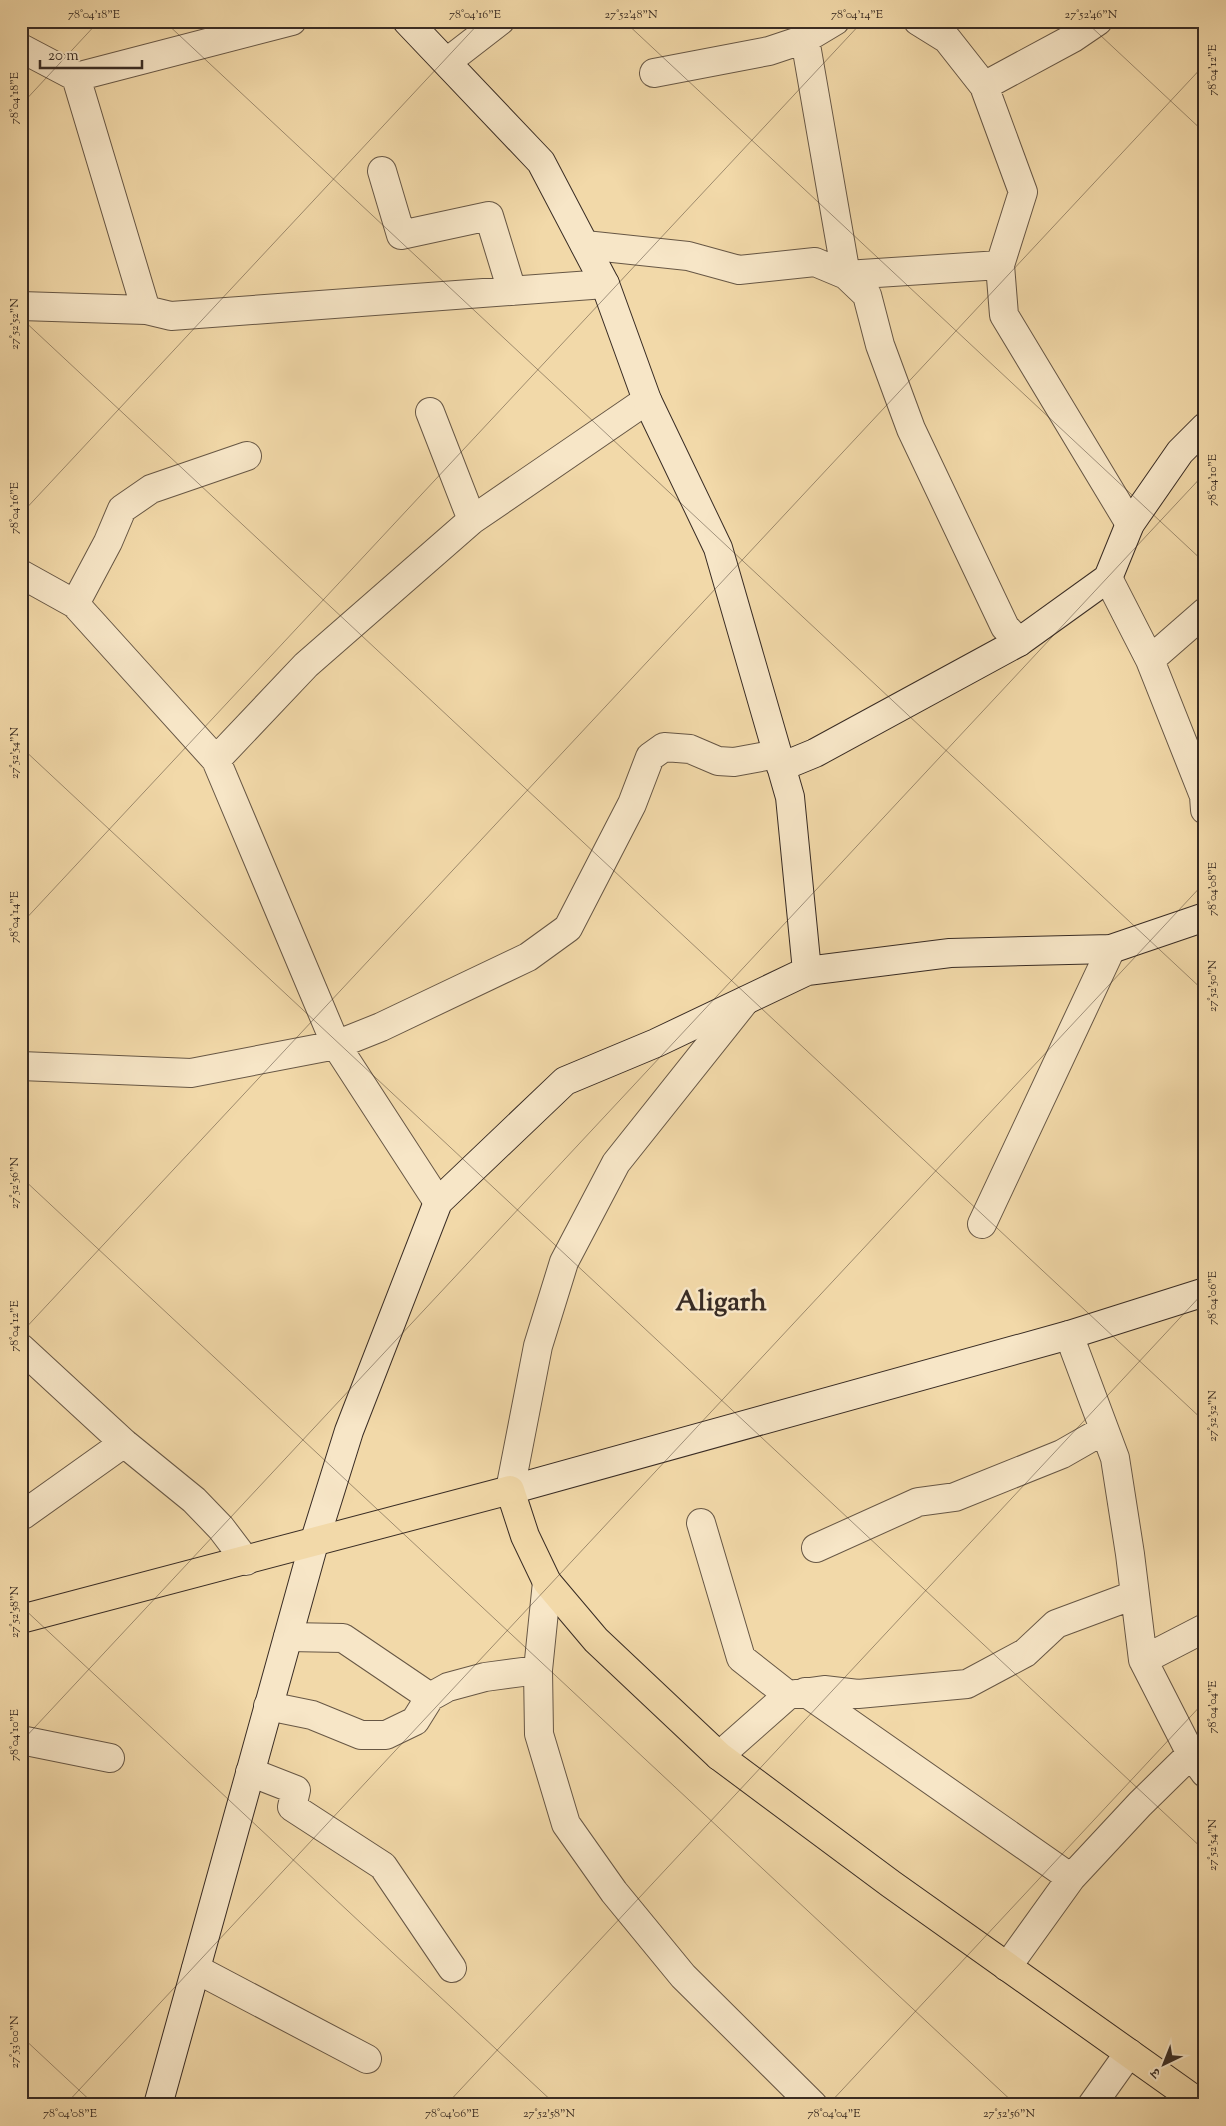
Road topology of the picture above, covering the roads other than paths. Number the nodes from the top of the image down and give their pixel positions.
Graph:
1 (292, 21) edge
2 (407, 21) edge
3 (500, 21) edge
4 (835, 21) edge
5 (918, 21) edge
6 (1098, 21) edge
7 (806, 39) junction
8 (21, 48) edge
9 (447, 62) junction
10 (654, 73) dead end
11 (76, 76) junction
12 (984, 86) junction
13 (382, 171) dead end
14 (585, 245) junction
15 (1000, 265) junction
16 (846, 275) junction
17 (605, 284) junction
18 (512, 291) junction
19 (21, 306) edge
20 (146, 310) junction
21 (647, 400) junction
22 (430, 412) dead end
23 (1205, 427) edge
24 (247, 456) dead end
25 (472, 520) junction
26 (1130, 524) junction
27 (21, 574) edge
28 (1108, 578) junction
29 (75, 604) junction
30 (1205, 612) edge
31 (1019, 642) junction
32 (1150, 660) junction
33 (216, 760) junction
34 (779, 761) junction
35 (1204, 800) edge
36 (1205, 917) edge
37 (1111, 949) junction
38 (807, 971) junction
39 (745, 1001) junction
40 (336, 1045) junction
41 (21, 1066) edge
42 (438, 1202) junction
43 (982, 1224) dead end
44 (1205, 1292) edge
45 (1069, 1335) junction
46 (21, 1348) edge
47 (1104, 1430) junction
48 (124, 1443) junction
49 (510, 1490) junction
50 (23, 1515) dead end
51 (701, 1523) dead end
52 (314, 1543) junction
53 (816, 1548) dead end
54 (246, 1561) junction
55 (547, 1582) junction
56 (1134, 1595) junction
57 (21, 1620) edge
58 (1205, 1628) edge
59 (288, 1637) junction
60 (1143, 1660) junction
61 (538, 1670) junction
62 (796, 1693) junction
63 (430, 1696) junction
64 (268, 1706) junction
65 (21, 1740) edge
66 (719, 1756) junction
67 (110, 1758) dead end
68 (1198, 1764) edge
69 (250, 1772) junction
70 (1071, 1878) junction
71 (1008, 1967) junction
72 (452, 1968) dead end
73 (196, 1969) junction
74 (1129, 2053) junction
75 (367, 2059) dead end
76 (158, 2105) edge
77 (813, 2105) edge
78 (1092, 2105) edge
79 (1202, 2105) edge

1 - 11 street
2 - 9 street
3 - 9 street
4 - 7 street
5 - 12 street
6 - 12 street
7 - 10 street
7 - 16 street
8 - 11 street
9 - 14 street
11 - 20 street
12 - 15 street
13 - 18 street
14 - 16 street
14 - 17 street
15 - 16 street
15 - 26 street
16 - 31 street
17 - 18 street
17 - 21 street
18 - 20 street
19 - 20 street
21 - 25 street
21 - 34 street
22 - 25 street
23 - 26 street
24 - 29 street
25 - 33 street
26 - 28 street
27 - 29 street
28 - 31 street
28 - 32 street
29 - 33 street
30 - 32 street
31 - 34 street
32 - 35 street
33 - 40 street
34 - 38 street
34 - 40 street
36 - 37 street
37 - 38 street
37 - 43 street
38 - 39 street
39 - 42 street
39 - 49 street
40 - 41 street
40 - 42 street
42 - 52 street
44 - 45 street
45 - 47 street
45 - 49 street
46 - 48 street
47 - 53 street
47 - 56 street
48 - 50 street
48 - 54 street
49 - 52 main road
49 - 55 main road
51 - 62 street
52 - 54 main road
52 - 59 street
54 - 57 main road
55 - 61 street
55 - 66 main road
56 - 60 street
56 - 62 street
58 - 60 street
59 - 63 street
59 - 64 street
60 - 68 street
61 - 63 street
61 - 77 street
62 - 66 street
62 - 70 street
63 - 64 street
64 - 69 street
65 - 67 street
66 - 71 main road
68 - 70 street
69 - 72 street
69 - 73 street
70 - 71 street
71 - 74 main road
73 - 75 street
73 - 76 street
74 - 78 street
74 - 79 main road

